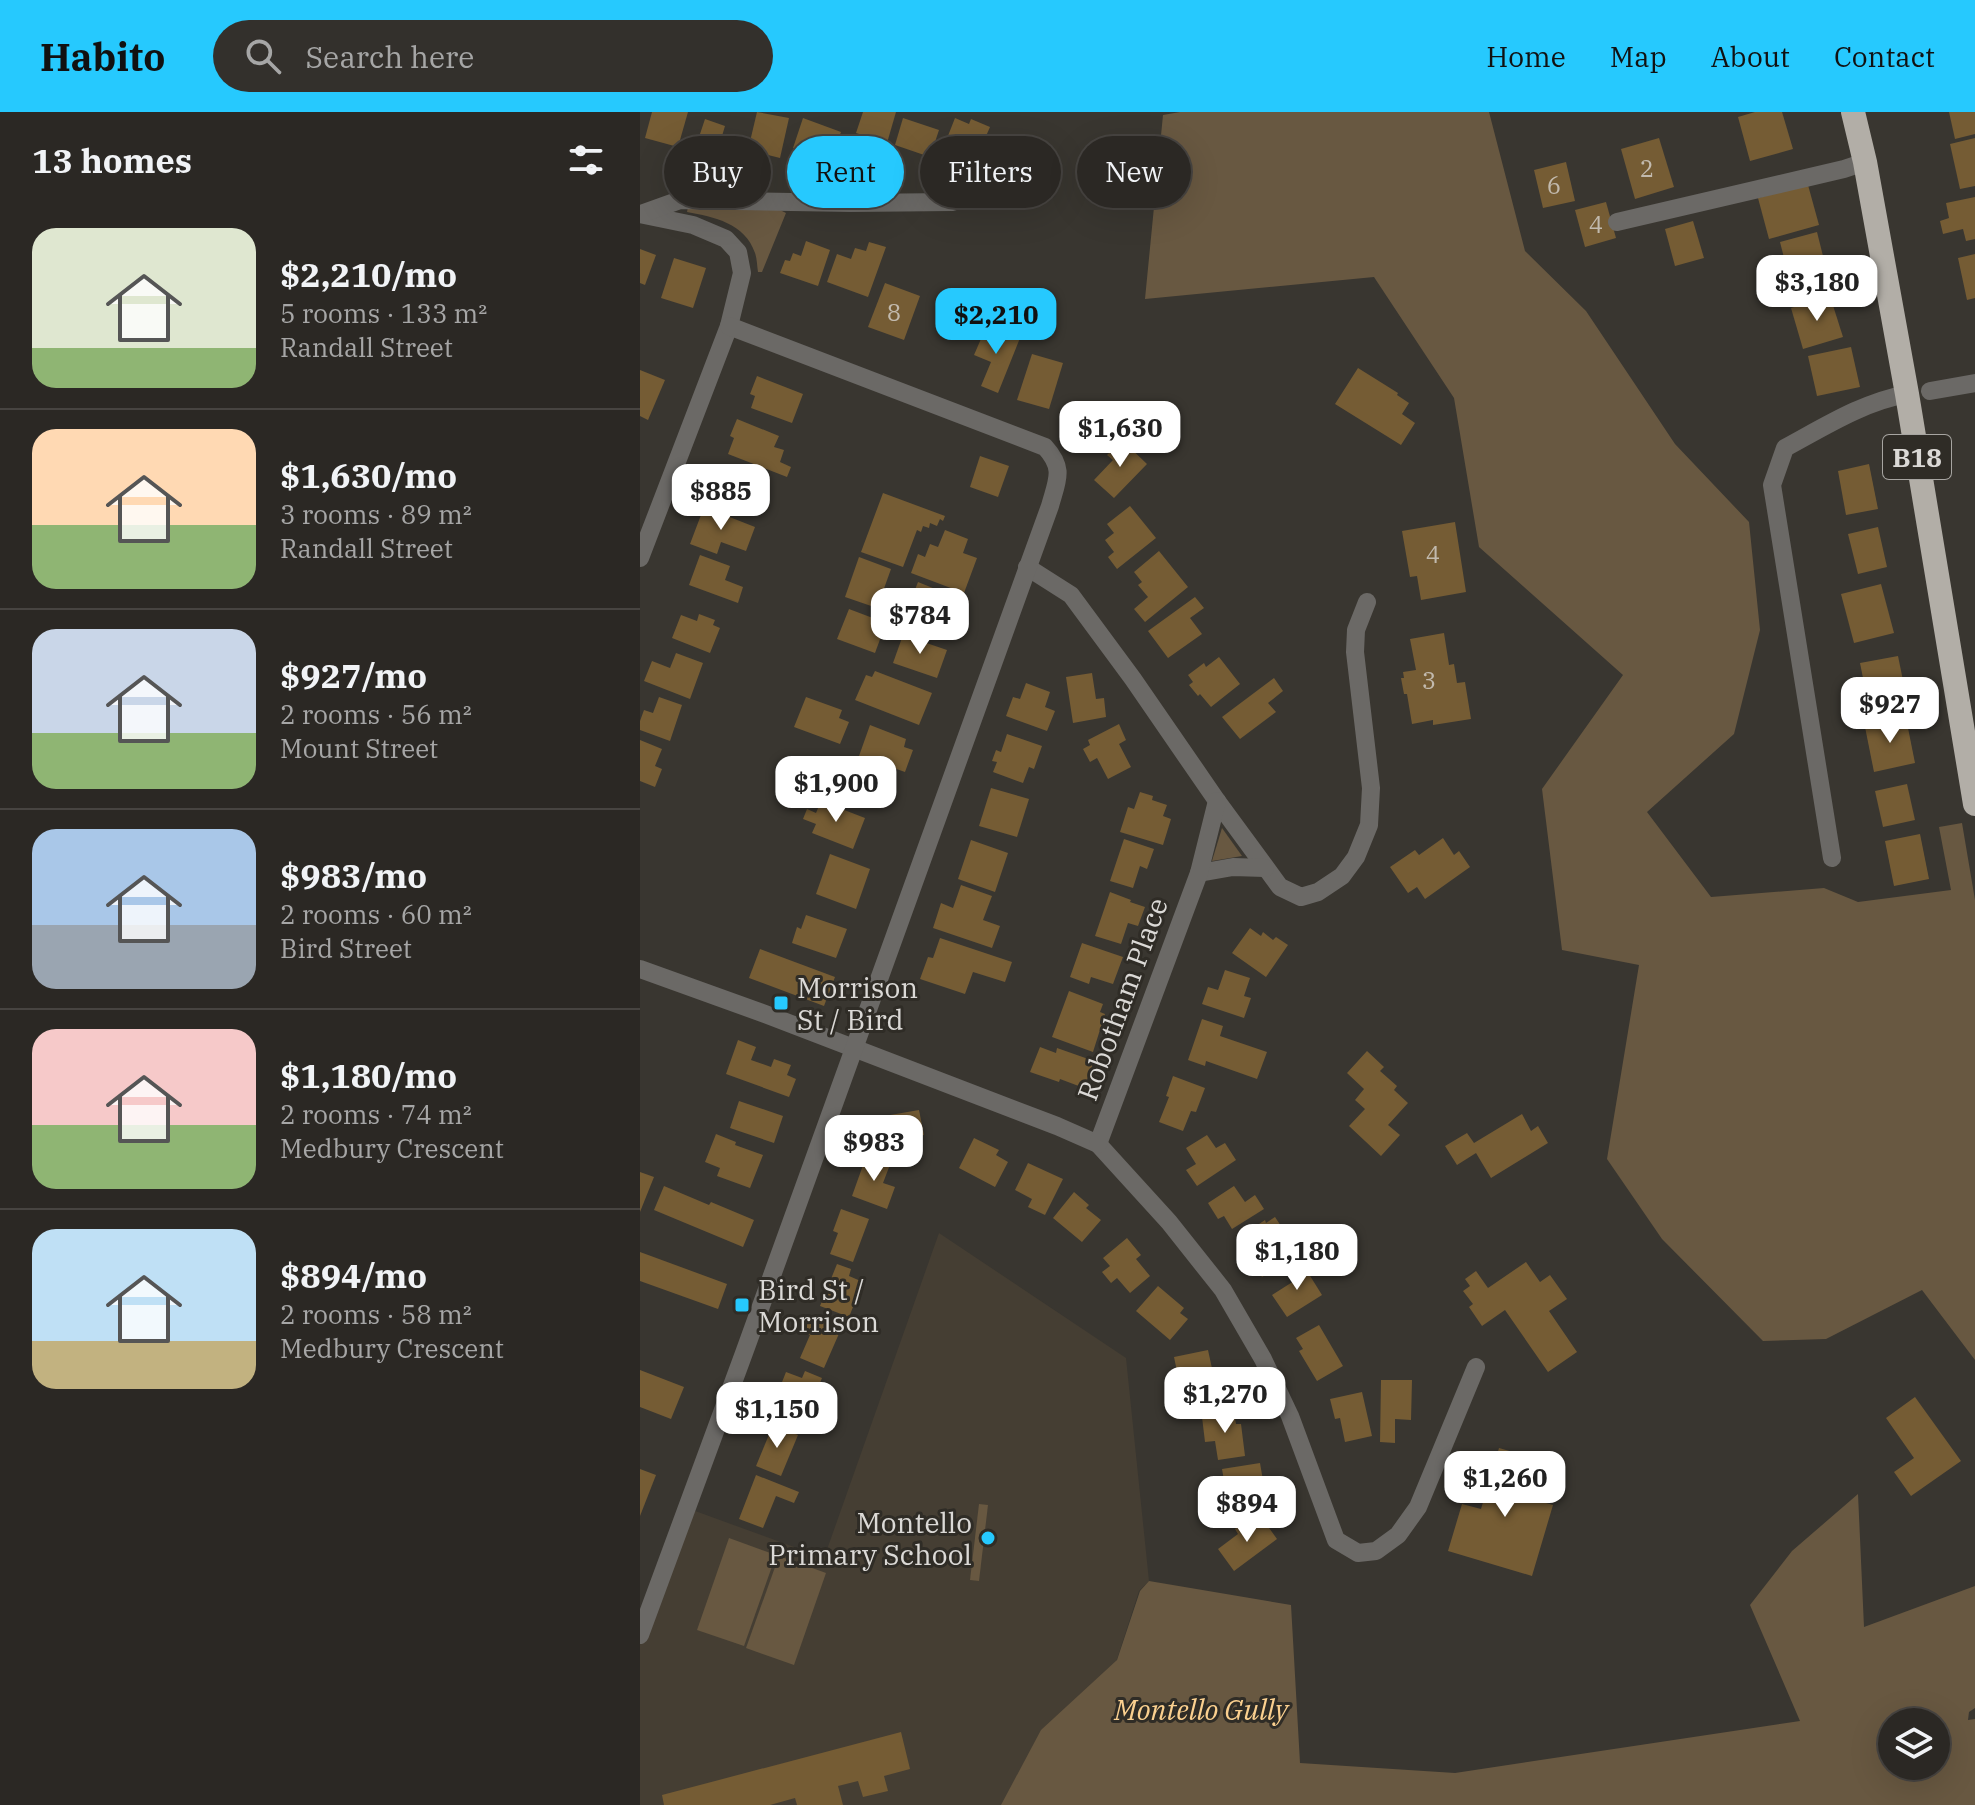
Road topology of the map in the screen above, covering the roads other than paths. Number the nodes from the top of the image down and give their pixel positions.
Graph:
1 (1853, 112) edge
2 (1865, 162) junction
3 (920, 202) edge
4 (640, 214) edge
5 (1617, 222) dead end
6 (729, 326) junction
7 (1975, 383) edge
8 (1918, 392) junction
9 (640, 558) edge
10 (1027, 567) junction
11 (1367, 602) dead end
12 (1217, 801) junction
13 (1975, 804) edge
14 (1832, 858) dead end
15 (1265, 868) junction
16 (1199, 873) junction
17 (640, 969) edge
18 (853, 1049) junction
19 (1098, 1144) junction
20 (1476, 1367) dead end
21 (640, 1635) edge

1 - 2 highway, B18
2 - 5 street
2 - 8 highway, B18
3 - 4 street
4 - 6 street
6 - 9 street
6 - 10 street
7 - 8 street
8 - 13 highway, B18
8 - 14 street
10 - 12 street
10 - 18 street
11 - 15 street
12 - 15 street
12 - 16 street, Robotham Place
15 - 16 street, Robotham Place
16 - 19 street, Robotham Place
17 - 18 street
18 - 19 street
18 - 21 street
19 - 20 street

